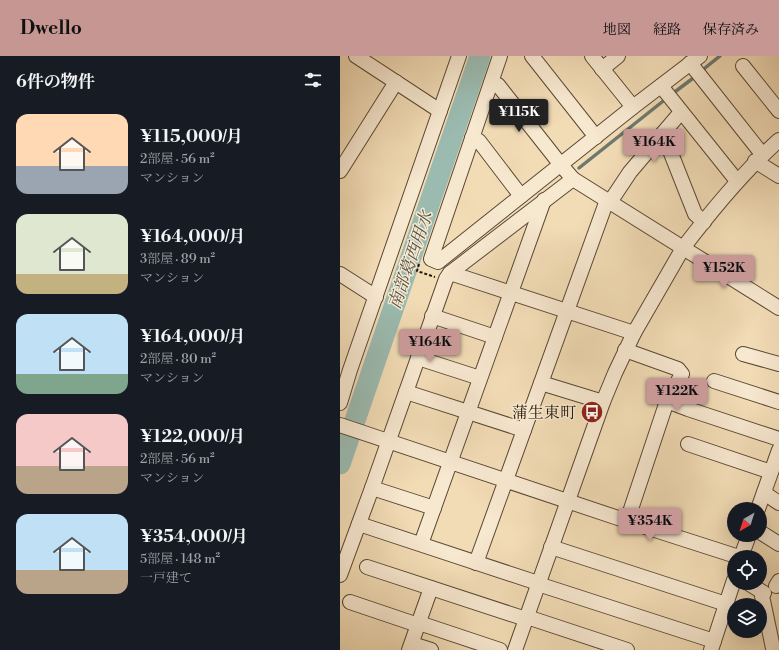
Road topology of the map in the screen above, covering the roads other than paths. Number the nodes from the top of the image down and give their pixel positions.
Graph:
1 (356, 56) edge
2 (460, 56) edge
3 (500, 56) edge
4 (532, 56) edge
5 (592, 56) edge
6 (618, 56) edge
7 (695, 60) edge
8 (743, 66) dead end
9 (602, 69) junction
10 (396, 82) junction
11 (491, 83) junction
12 (661, 86) junction
13 (633, 107) junction
14 (440, 111) junction
15 (779, 111) edge
16 (680, 112) junction
17 (663, 133) junction
18 (596, 137) junction
19 (472, 138) junction
20 (779, 140) edge
21 (759, 158) junction
22 (561, 165) junction
23 (340, 171) edge
24 (779, 176) edge
25 (573, 179) junction
26 (737, 181) junction
27 (521, 196) junction
28 (544, 200) junction
29 (608, 201) junction
30 (704, 222) junction
31 (683, 248) junction
32 (450, 273) junction
33 (340, 274) edge
34 (510, 294) junction
35 (376, 297) junction
36 (779, 308) edge
37 (567, 312) junction
38 (432, 316) junction
39 (634, 333) junction
40 (495, 337) junction
41 (625, 350) junction
42 (743, 354) dead end
43 (418, 358) junction
44 (779, 364) edge
45 (345, 367) edge
46 (480, 378) junction
47 (714, 381) dead end
48 (541, 383) junction
49 (406, 392) junction
50 (667, 401) junction
51 (603, 402) junction
52 (779, 402) edge
53 (340, 403) edge
54 (468, 412) junction
55 (340, 426) edge
56 (524, 430) junction
57 (779, 439) edge
58 (388, 442) junction
59 (688, 444) dead end
60 (779, 450) edge
61 (450, 462) junction
62 (771, 472) junction
63 (506, 481) junction
64 (372, 488) junction
65 (764, 493) junction
66 (568, 501) junction
67 (761, 502) edge
68 (779, 503) edge
69 (434, 508) junction
70 (627, 521) junction
71 (359, 524) junction
72 (767, 536) edge
73 (421, 544) junction
74 (779, 544) edge
75 (551, 547) junction
76 (727, 553) edge
77 (476, 563) junction
78 (367, 567) dead end
79 (340, 575) edge
80 (538, 583) junction
81 (431, 588) junction
82 (731, 590) edge
83 (759, 590) edge
84 (350, 602) dead end
85 (726, 604) junction
86 (526, 618) junction
87 (418, 624) junction
88 (774, 633) edge
89 (713, 646) edge
90 (410, 647) edge
91 (773, 648) dead end
92 (431, 650) edge
93 (500, 650) edge
94 (515, 650) edge
95 (627, 650) edge

1 - 10 street
2 - 14 street
3 - 11 street
4 - 18 street
5 - 9 street
6 - 9 street
7 - 12 street
7 - 21 street
8 - 15 street
9 - 13 street
10 - 14 street
10 - 23 street
11 - 19 street
11 - 22 street
12 - 13 street
12 - 16 street
13 - 18 street
14 - 35 street
16 - 17 street
16 - 26 street
17 - 29 street
17 - 30 street
18 - 22 street
19 - 27 street
19 - 27 street
20 - 21 street
21 - 24 street
21 - 26 street
22 - 25 street
22 - 27 street
25 - 28 street
25 - 29 street
26 - 30 street
28 - 32 street
28 - 34 street
29 - 31 street
29 - 37 street
30 - 31 street
31 - 36 street
31 - 39 street
32 - 34 street
32 - 38 street
33 - 35 street
34 - 37 street
34 - 40 street
35 - 45 street
37 - 39 street
37 - 48 street
38 - 40 street
38 - 43 street
39 - 41 street
40 - 46 street
41 - 50 street
41 - 51 street
42 - 44 street
43 - 46 street
43 - 49 street
45 - 53 street
46 - 54 street
47 - 52 street
48 - 51 street
48 - 56 street
49 - 54 street
49 - 58 street
50 - 57 street
50 - 70 street
51 - 66 street
54 - 56 street
54 - 61 street
55 - 58 street
56 - 63 street
58 - 61 street
58 - 64 street
59 - 62 street
60 - 62 street
61 - 63 street
61 - 69 street
62 - 65 street
63 - 66 street
63 - 77 street
64 - 69 street
64 - 71 street
65 - 67 street
65 - 68 street
66 - 70 street
66 - 75 street
69 - 73 street
70 - 76 street
71 - 73 street
71 - 79 street
72 - 74 street
73 - 77 street
75 - 80 street
75 - 85 street
77 - 80 street
78 - 81 street
80 - 86 street
80 - 89 street
81 - 86 street
81 - 87 street
82 - 85 street
83 - 88 street
84 - 87 street
85 - 89 street
86 - 94 street
86 - 95 street
87 - 90 street
87 - 93 street
88 - 91 street
90 - 92 street

